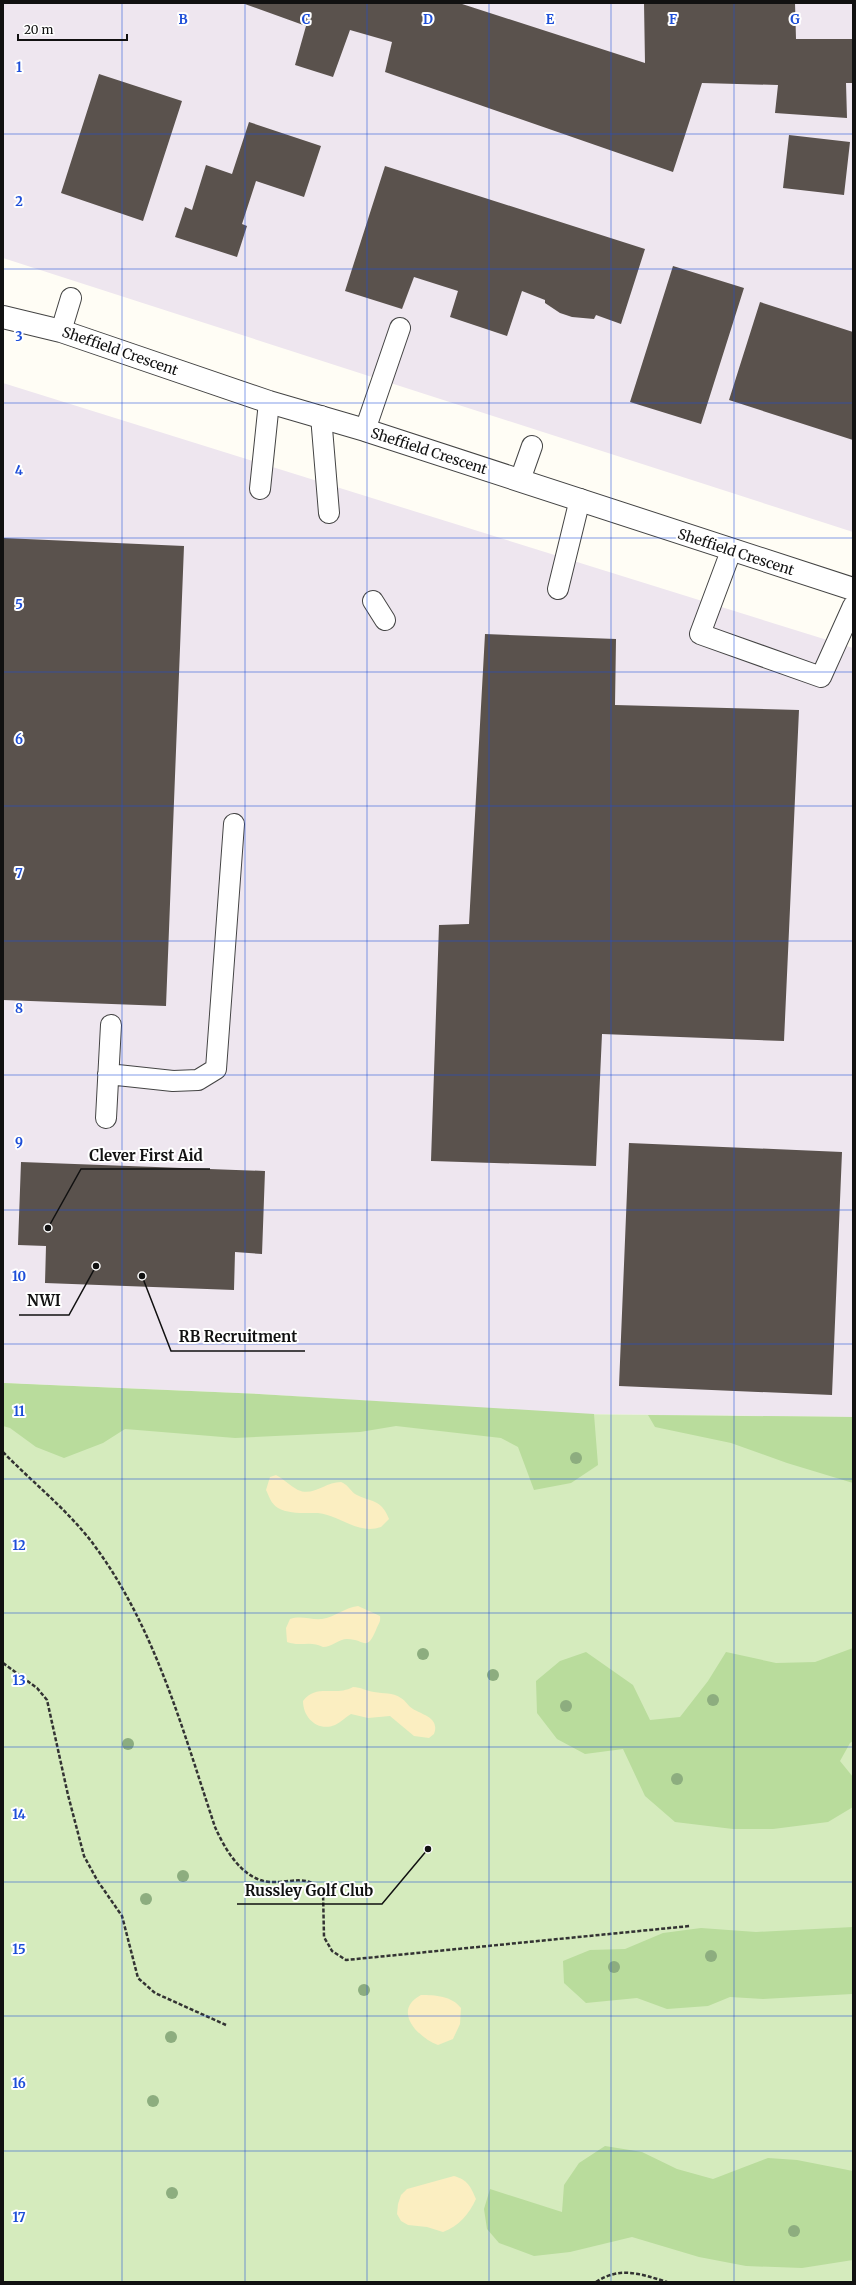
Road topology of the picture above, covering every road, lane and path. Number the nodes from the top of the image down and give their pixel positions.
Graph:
1 (70, 298) dead end
2 (3, 317) edge
3 (400, 328) dead end
4 (61, 331) junction
5 (269, 402) junction
6 (321, 416) junction
7 (365, 430) junction
8 (532, 446) dead end
9 (520, 480) junction
10 (260, 489) dead end
11 (580, 499) junction
12 (329, 513) dead end
13 (731, 551) junction
14 (558, 589) dead end
15 (853, 589) edge
16 (372, 600) dead end
17 (853, 606) edge
18 (385, 620) dead end
19 (234, 824) dead end
20 (112, 1025) dead end
21 (108, 1074) junction
22 (106, 1118) dead end
23 (3, 1452) edge
24 (3, 1663) edge
25 (690, 1926) dead end
26 (226, 2025) dead end
27 (596, 2282) edge
28 (667, 2282) edge

1 - 4 lane
2 - 4 street, Sheffield Crescent
3 - 7 lane
4 - 5 street, Sheffield Crescent
5 - 6 street, Sheffield Crescent
5 - 10 lane
6 - 7 street, Sheffield Crescent
6 - 12 lane
7 - 9 street, Sheffield Crescent
8 - 9 lane
9 - 11 street, Sheffield Crescent
11 - 13 street, Sheffield Crescent
11 - 14 lane
13 - 15 street, Sheffield Crescent
13 - 17 lane
16 - 18 lane
19 - 21 lane
20 - 21 lane
21 - 22 lane
23 - 25 path
24 - 26 path
27 - 28 path

